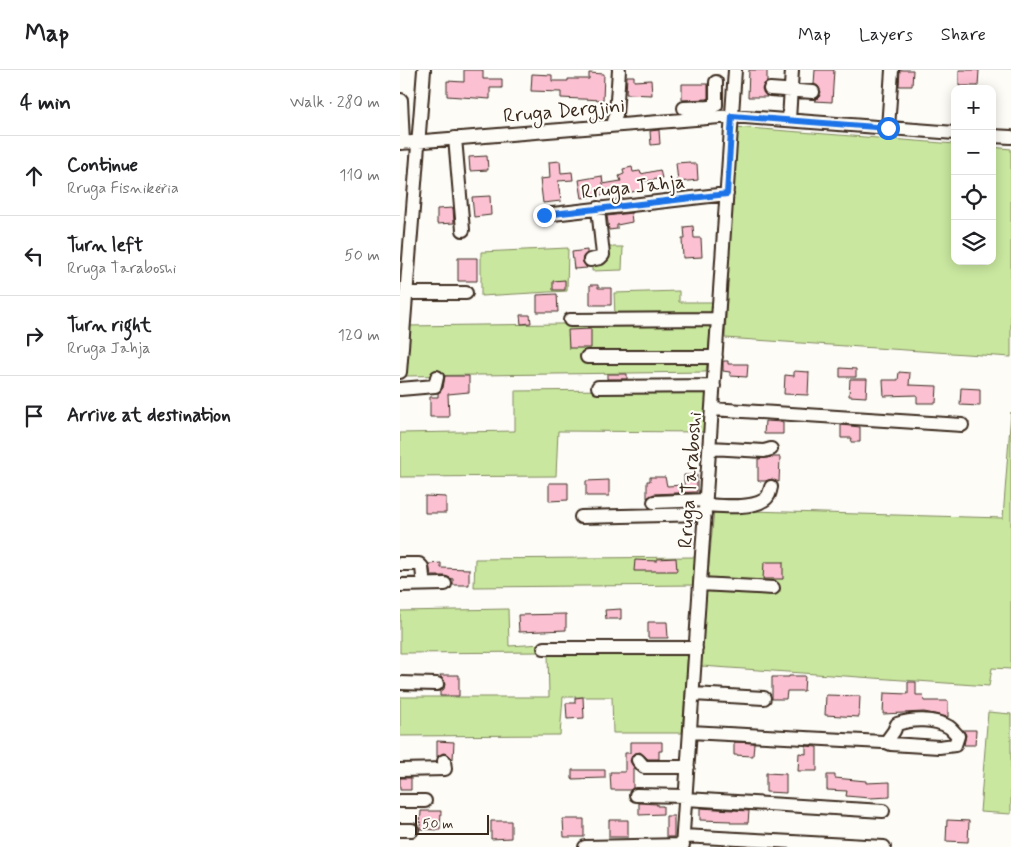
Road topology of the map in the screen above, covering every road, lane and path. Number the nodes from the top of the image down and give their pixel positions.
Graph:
1 (424, 70) edge
2 (619, 70) edge
3 (735, 70) edge
4 (792, 70) edge
5 (892, 70) edge
6 (716, 82) dead end
7 (770, 89) dead end
8 (791, 90) junction
9 (813, 92) dead end
10 (401, 100) edge
11 (684, 108) dead end
12 (709, 112) junction
13 (732, 116) junction
14 (789, 120) junction
15 (614, 125) junction
16 (888, 128) junction
17 (951, 133) edge
18 (996, 136) edge
19 (455, 138) junction
20 (1011, 138) edge
21 (418, 142) junction
22 (402, 143) edge
23 (727, 194) junction
24 (598, 208) junction
25 (544, 215) dead end
26 (463, 230) dead end
27 (405, 239) edge
28 (590, 260) dead end
29 (406, 293) junction
30 (466, 293) dead end
31 (402, 310) edge
32 (718, 319) junction
33 (570, 320) dead end
34 (716, 357) junction
35 (587, 358) dead end
36 (400, 372) edge
37 (436, 377) dead end
38 (598, 386) dead end
39 (714, 386) junction
40 (400, 389) edge
41 (712, 409) junction
42 (962, 425) dead end
43 (710, 448) junction
44 (771, 449) dead end
45 (772, 487) dead end
46 (654, 502) dead end
47 (706, 506) junction
48 (581, 517) dead end
49 (400, 564) edge
50 (423, 576) dead end
51 (445, 584) dead end
52 (700, 584) junction
53 (400, 585) edge
54 (773, 588) dead end
55 (544, 648) dead end
56 (696, 648) junction
57 (400, 683) edge
58 (437, 684) dead end
59 (693, 694) junction
60 (764, 698) dead end
61 (690, 732) junction
62 (886, 742) junction
63 (638, 760) dead end
64 (444, 761) dead end
65 (688, 766) junction
66 (400, 770) edge
67 (636, 795) dead end
68 (686, 797) junction
69 (400, 801) edge
70 (425, 801) dead end
71 (882, 811) dead end
72 (683, 843) edge
73 (585, 847) edge
74 (884, 847) edge

1 - 21 street
2 - 15 street
3 - 13 street, Rruga Taraboshi
4 - 8 street
5 - 16 street
6 - 12 street
7 - 8 street
8 - 9 street
8 - 14 street
10 - 22 street
11 - 12 street
12 - 13 street, Rruga Dergjini
12 - 15 street, Rruga Dergjini
13 - 14 street, Rruga Dergjini
13 - 23 street, Rruga Taraboshi
14 - 16 street, Rruga Dergjini
15 - 19 street, Rruga Dergjini
16 - 17 street, Rruga Dergjini
18 - 20 street
19 - 21 street, Rruga Dergjini
19 - 26 street
21 - 22 street, Rruga Dergjini
21 - 27 street
23 - 24 street, Rruga Jahja
23 - 32 street, Rruga Taraboshi
24 - 25 street, Rruga Jahja
24 - 28 street
27 - 29 street
29 - 30 street
29 - 31 street
31 - 36 street
32 - 33 street
32 - 34 street, Rruga Taraboshi
34 - 35 street
34 - 39 street, Rruga Taraboshi
37 - 40 street
38 - 39 street
39 - 41 street, Rruga Taraboshi
41 - 42 street
41 - 43 street, Rruga Taraboshi
43 - 44 street
43 - 47 street, Rruga Taraboshi
45 - 47 street
46 - 47 street
47 - 48 street
47 - 52 street, Rruga Taraboshi
49 - 50 street
51 - 53 street
52 - 54 street
52 - 56 street, Rruga Taraboshi
55 - 56 street
56 - 59 street, Rruga Taraboshi
57 - 58 street
59 - 60 street
59 - 61 street, Rruga Taraboshi
61 - 62 street
61 - 65 street, Rruga Taraboshi
62 - 62 street
63 - 65 street
64 - 66 street
65 - 68 street, Rruga Taraboshi
67 - 68 street
68 - 71 street
68 - 72 street, Rruga Taraboshi
69 - 70 street
72 - 73 street
72 - 74 street

